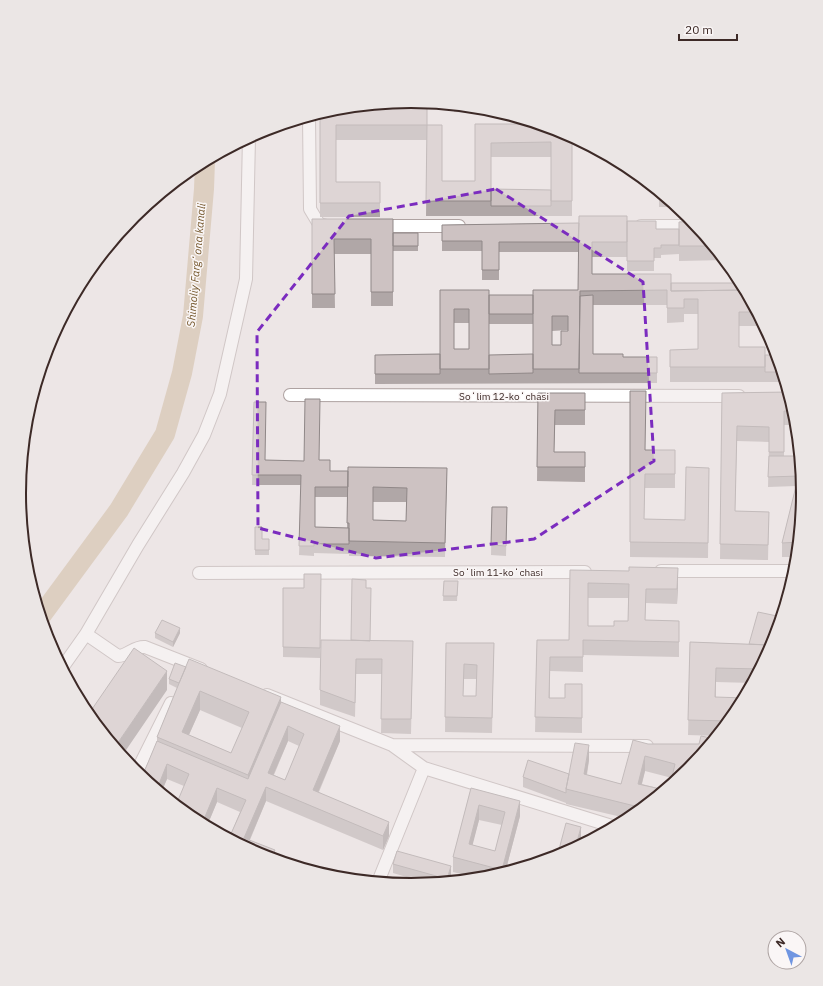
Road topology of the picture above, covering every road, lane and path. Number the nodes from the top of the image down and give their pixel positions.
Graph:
1 (309, 122) edge
2 (249, 144) edge
3 (367, 226) edge
4 (469, 226) edge
5 (627, 226) edge
6 (689, 226) edge
7 (331, 227) edge
8 (290, 395) dead end
9 (751, 396) edge
10 (653, 571) edge
11 (789, 571) edge
12 (597, 572) edge
13 (199, 573) dead end
14 (86, 634) junction
15 (66, 663) edge
16 (210, 673) edge
17 (254, 690) edge
18 (171, 703) edge
19 (392, 745) junction
20 (661, 746) edge
21 (139, 766) edge
22 (424, 768) junction
23 (608, 825) edge
24 (380, 877) edge

1 - 7 street
2 - 14 street
3 - 4 street
5 - 6 street
8 - 9 street, Soʻlim 12-koʻchasi
10 - 11 street
12 - 13 street, Soʻlim 11-koʻchasi
14 - 15 street
14 - 16 street
17 - 19 street
18 - 21 street
19 - 20 street
19 - 22 street
22 - 23 street
22 - 24 street

